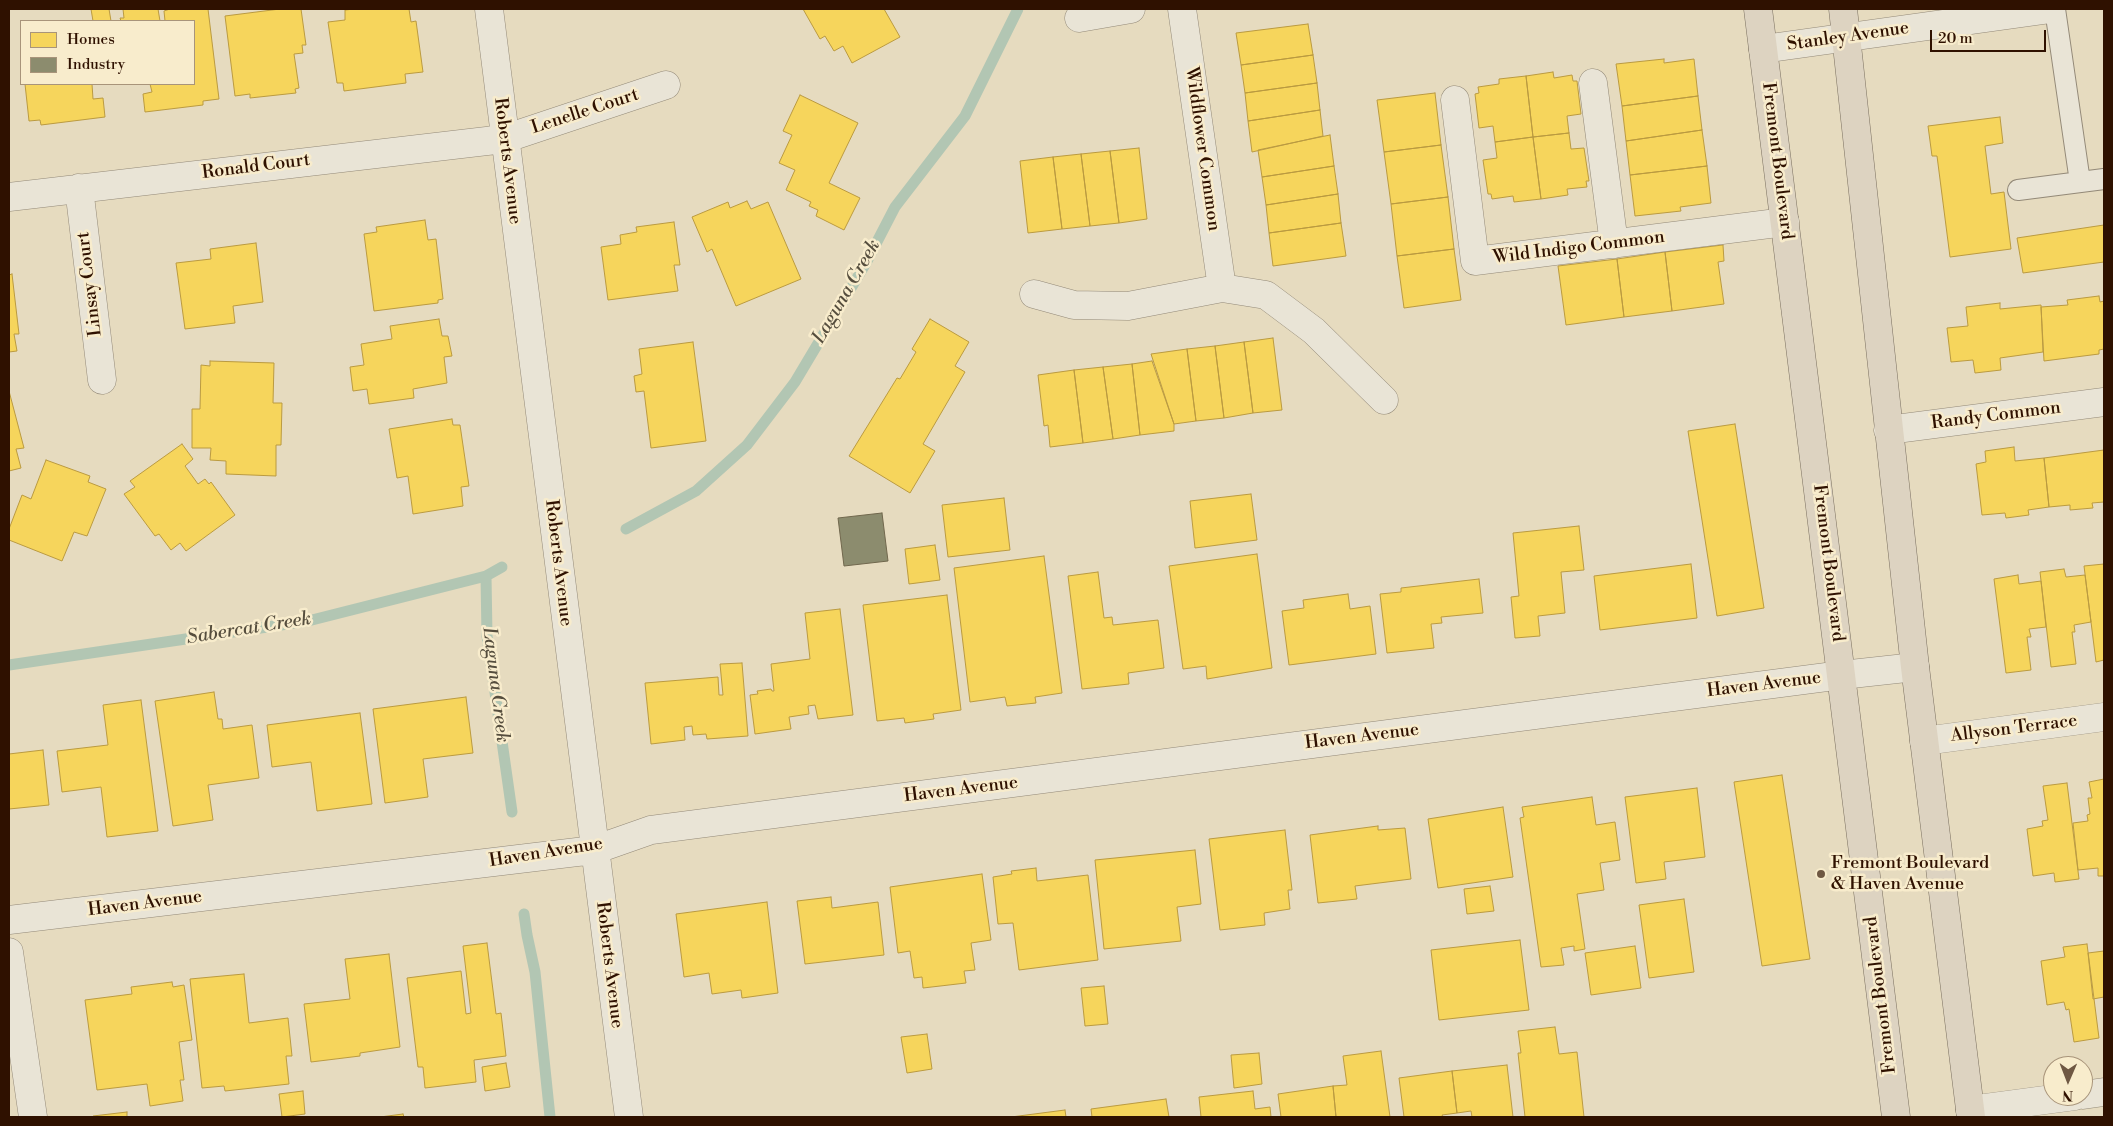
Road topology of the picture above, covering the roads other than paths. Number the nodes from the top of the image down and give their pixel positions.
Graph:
1 (489, 9) edge
2 (1131, 9) edge
3 (1182, 9) edge
4 (1758, 9) edge
5 (1843, 9) edge
6 (2053, 9) edge
7 (1079, 18) dead end
8 (1847, 38) junction
9 (1763, 49) junction
10 (1593, 83) dead end
11 (666, 85) dead end
12 (1454, 100) dead end
13 (504, 139) junction
14 (2104, 179) edge
15 (2080, 182) junction
16 (79, 188) junction
17 (2018, 190) dead end
18 (9, 197) edge
19 (1785, 222) junction
20 (1614, 244) junction
21 (1222, 288) junction
22 (1034, 294) dead end
23 (102, 380) dead end
24 (1384, 400) dead end
25 (2104, 402) edge
26 (1888, 430) junction
27 (1915, 667) junction
28 (1842, 675) junction
29 (2104, 717) edge
30 (1924, 741) junction
31 (594, 850) junction
32 (9, 920) edge
33 (9, 952) edge
34 (2043, 1101) edge
35 (1970, 1114) edge
36 (33, 1117) edge
37 (629, 1117) edge
38 (1896, 1117) edge

1 - 13 street, Roberts Avenue
2 - 7 street
3 - 21 street, Wildflower Common
4 - 9 main road, Fremont Boulevard
5 - 8 main road
6 - 8 street, Stanley Avenue
6 - 15 lane
8 - 9 street, Stanley Avenue
8 - 26 main road
9 - 19 main road, Fremont Boulevard
10 - 20 street
11 - 13 street, Lenelle Court
12 - 20 street, Wild Indigo Common
13 - 16 street, Ronald Court
13 - 31 street, Roberts Avenue
14 - 15 lane
15 - 17 lane
16 - 18 street, Ronald Court
16 - 23 street, Linsay Court
19 - 20 street, Wild Indigo Common
19 - 28 main road, Fremont Boulevard
21 - 22 street
21 - 24 street
25 - 26 street, Randy Common
26 - 27 main road
27 - 28 street, Haven Avenue
27 - 30 main road
28 - 31 street, Haven Avenue
28 - 38 main road, Fremont Boulevard
29 - 30 street, Allyson Terrace
30 - 35 main road
31 - 32 street, Haven Avenue
31 - 37 street, Roberts Avenue
33 - 36 street
34 - 35 street

